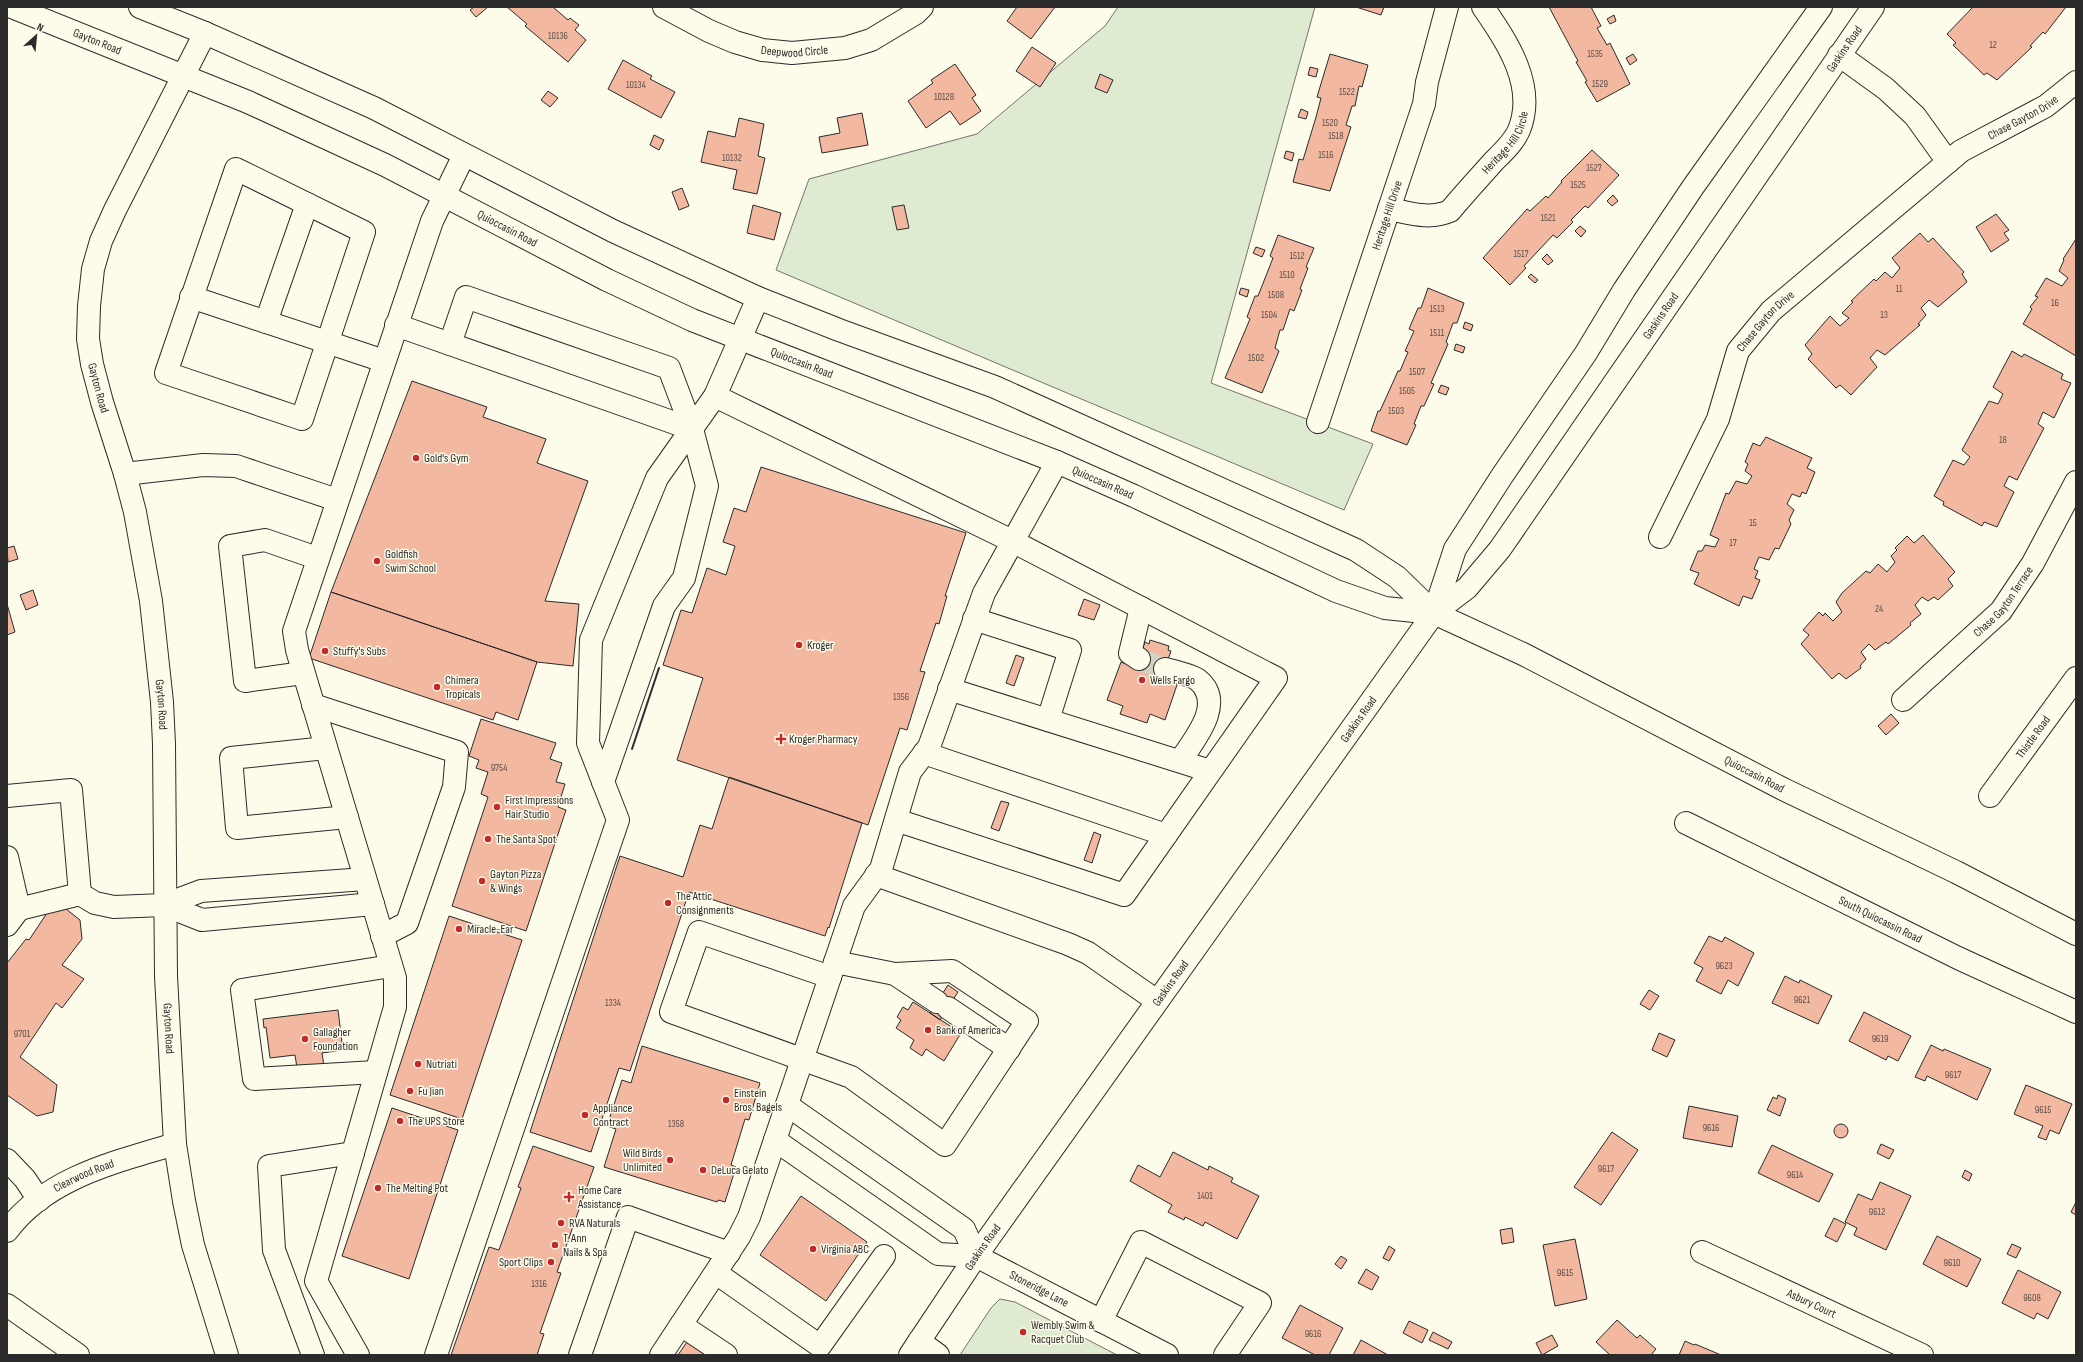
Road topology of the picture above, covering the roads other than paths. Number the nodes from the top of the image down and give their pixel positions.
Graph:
1 (12, 7) edge
2 (140, 7) edge
3 (664, 7) edge
4 (922, 7) edge
5 (1447, 7) edge
6 (1483, 7) edge
7 (1821, 7) edge
8 (1873, 7) edge
9 (205, 33) junction
10 (1839, 55) junction
11 (183, 76) junction
12 (2076, 82) edge
13 (464, 155) junction
14 (1948, 162) junction
15 (445, 195) junction
16 (307, 204) junction
17 (1389, 209) junction
18 (191, 297) junction
19 (758, 298) junction
20 (266, 322) junction
21 (396, 325) junction
22 (740, 339) junction
23 (327, 342) junction
24 (450, 344) junction
25 (384, 361) junction
26 (715, 396) junction
27 (1318, 422) dead end
28 (692, 428) junction
29 (1058, 462) junction
30 (125, 474) junction
31 (2076, 482) edge
32 (337, 500) junction
33 (1660, 537) dead end
34 (1012, 541) junction
35 (317, 558) junction
36 (1141, 608) junction
37 (1434, 613) junction
38 (974, 619) junction
39 (1139, 659) tunnel mouth
40 (1165, 669) tunnel mouth
41 (303, 673) junction
42 (2076, 678) edge
43 (949, 689) junction
44 (1903, 700) dead end
45 (313, 705) junction
46 (1048, 720) junction
47 (326, 748) junction
48 (924, 753) junction
49 (1180, 762) junction
50 (1210, 771) junction
51 (603, 782) junction
52 (7, 796) edge
53 (1990, 796) dead end
54 (347, 817) junction
55 (896, 820) junction
56 (1686, 823) dead end
57 (1166, 835) junction
58 (7, 857) edge
59 (876, 875) junction
60 (365, 879) junction
61 (80, 894) junction
62 (373, 904) junction
63 (164, 905) junction
64 (13, 917) edge
65 (2076, 934) edge
66 (382, 936) junction
67 (391, 966) junction
68 (832, 970) junction
69 (894, 974) junction
70 (1156, 1001) junction
71 (2076, 1012) edge
72 (1009, 1049) junction
73 (803, 1058) junction
74 (376, 1072) junction
75 (787, 1105) junction
76 (775, 1140) junction
77 (175, 1144) junction
78 (353, 1153) junction
79 (7, 1160) edge
80 (39, 1200) junction
81 (7, 1231) edge
82 (1702, 1252) dead end
83 (729, 1253) junction
84 (884, 1256) dead end
85 (976, 1256) junction
86 (716, 1273) junction
87 (7, 1305) edge
88 (1101, 1321) junction
89 (681, 1325) junction
90 (915, 1348) edge
91 (78, 1355) edge
92 (227, 1355) edge
93 (312, 1355) edge
94 (358, 1355) edge
95 (436, 1355) edge
96 (580, 1355) edge
97 (661, 1355) edge
98 (726, 1355) edge
99 (938, 1355) edge
100 (1167, 1355) edge
101 (1225, 1355) edge
102 (1922, 1355) edge

1 - 11 main road, Gayton Road
2 - 9 main road
3 - 4 main road, Deepwood Circle
5 - 17 main road, Heritage Hill Drive
6 - 17 main road, Heritage Hill Circle
7 - 37 main road, Gaskins Road
8 - 10 main road, Gaskins Road
9 - 11 main road, Gayton Road
9 - 13 main road, Quioccasin Road
10 - 14 main road
10 - 37 main road, Gaskins Road
11 - 15 main road, Quioccasin Road
11 - 30 main road, Gayton Road
12 - 14 main road, Chase Gayton Drive
13 - 15 main road
13 - 19 main road, Quioccasin Road
14 - 33 main road, Chase Gayton Drive
15 - 21 main road
15 - 22 main road, Quioccasin Road
16 - 18 main road
16 - 20 main road
16 - 23 main road
17 - 27 main road, Heritage Hill Drive
18 - 20 main road
18 - 23 main road
19 - 22 main road
19 - 37 main road, Quioccasin Road
20 - 23 main road
21 - 24 main road
21 - 25 main road
22 - 26 main road
22 - 29 main road, Quioccasin Road
23 - 25 main road
24 - 28 main road
24 - 28 main road
25 - 32 main road
26 - 28 main road
26 - 34 main road
28 - 51 main road
28 - 51 main road
29 - 34 main road
29 - 37 main road, Quioccasin Road
30 - 32 main road
30 - 63 main road, Gayton Road
31 - 44 main road, Chase Gayton Terrace
32 - 35 main road
34 - 36 main road
34 - 38 main road
35 - 41 main road
35 - 41 main road
36 - 39 main road
36 - 50 main road
37 - 65 main road, Quioccasin Road
37 - 70 main road, Gaskins Road
38 - 43 main road
38 - 46 main road
40 - 49 main road
41 - 45 main road
42 - 53 main road, Thistle Road
43 - 46 main road
43 - 48 main road
45 - 47 main road
45 - 66 main road
46 - 49 main road
47 - 54 main road
47 - 54 main road
48 - 55 main road
48 - 57 main road
49 - 50 main road
50 - 57 main road
51 - 95 main road
52 - 61 main road
54 - 60 main road
55 - 57 main road
55 - 59 main road
56 - 71 main road, South Quiocassin Road
58 - 64 main road
59 - 68 main road
59 - 70 main road
60 - 62 main road
60 - 63 main road
61 - 63 main road
61 - 64 main road
62 - 63 main road
62 - 66 main road
63 - 77 main road, Gayton Road
66 - 67 main road
67 - 74 main road
67 - 74 main road
68 - 69 main road
68 - 73 main road
68 - 73 main road
69 - 72 main road
69 - 72 main road
70 - 85 main road, Gaskins Road
72 - 73 main road
73 - 75 main road
74 - 78 main road
75 - 76 main road
75 - 85 main road
76 - 83 main road
76 - 85 main road
77 - 80 main road, Clearwood Road
77 - 92 main road, Gayton Road
78 - 93 main road
78 - 94 main road
79 - 80 main road
80 - 81 main road, Clearwood Road
82 - 102 main road, Asbury Court
83 - 86 main road
83 - 96 main road
84 - 86 main road
85 - 88 main road, Stoneridge Lane
85 - 90 main road, Gaskins Road
86 - 89 main road
87 - 91 main road
88 - 100 main road, Stoneridge Lane
88 - 101 main road
89 - 97 main road
89 - 98 main road
90 - 99 main road

